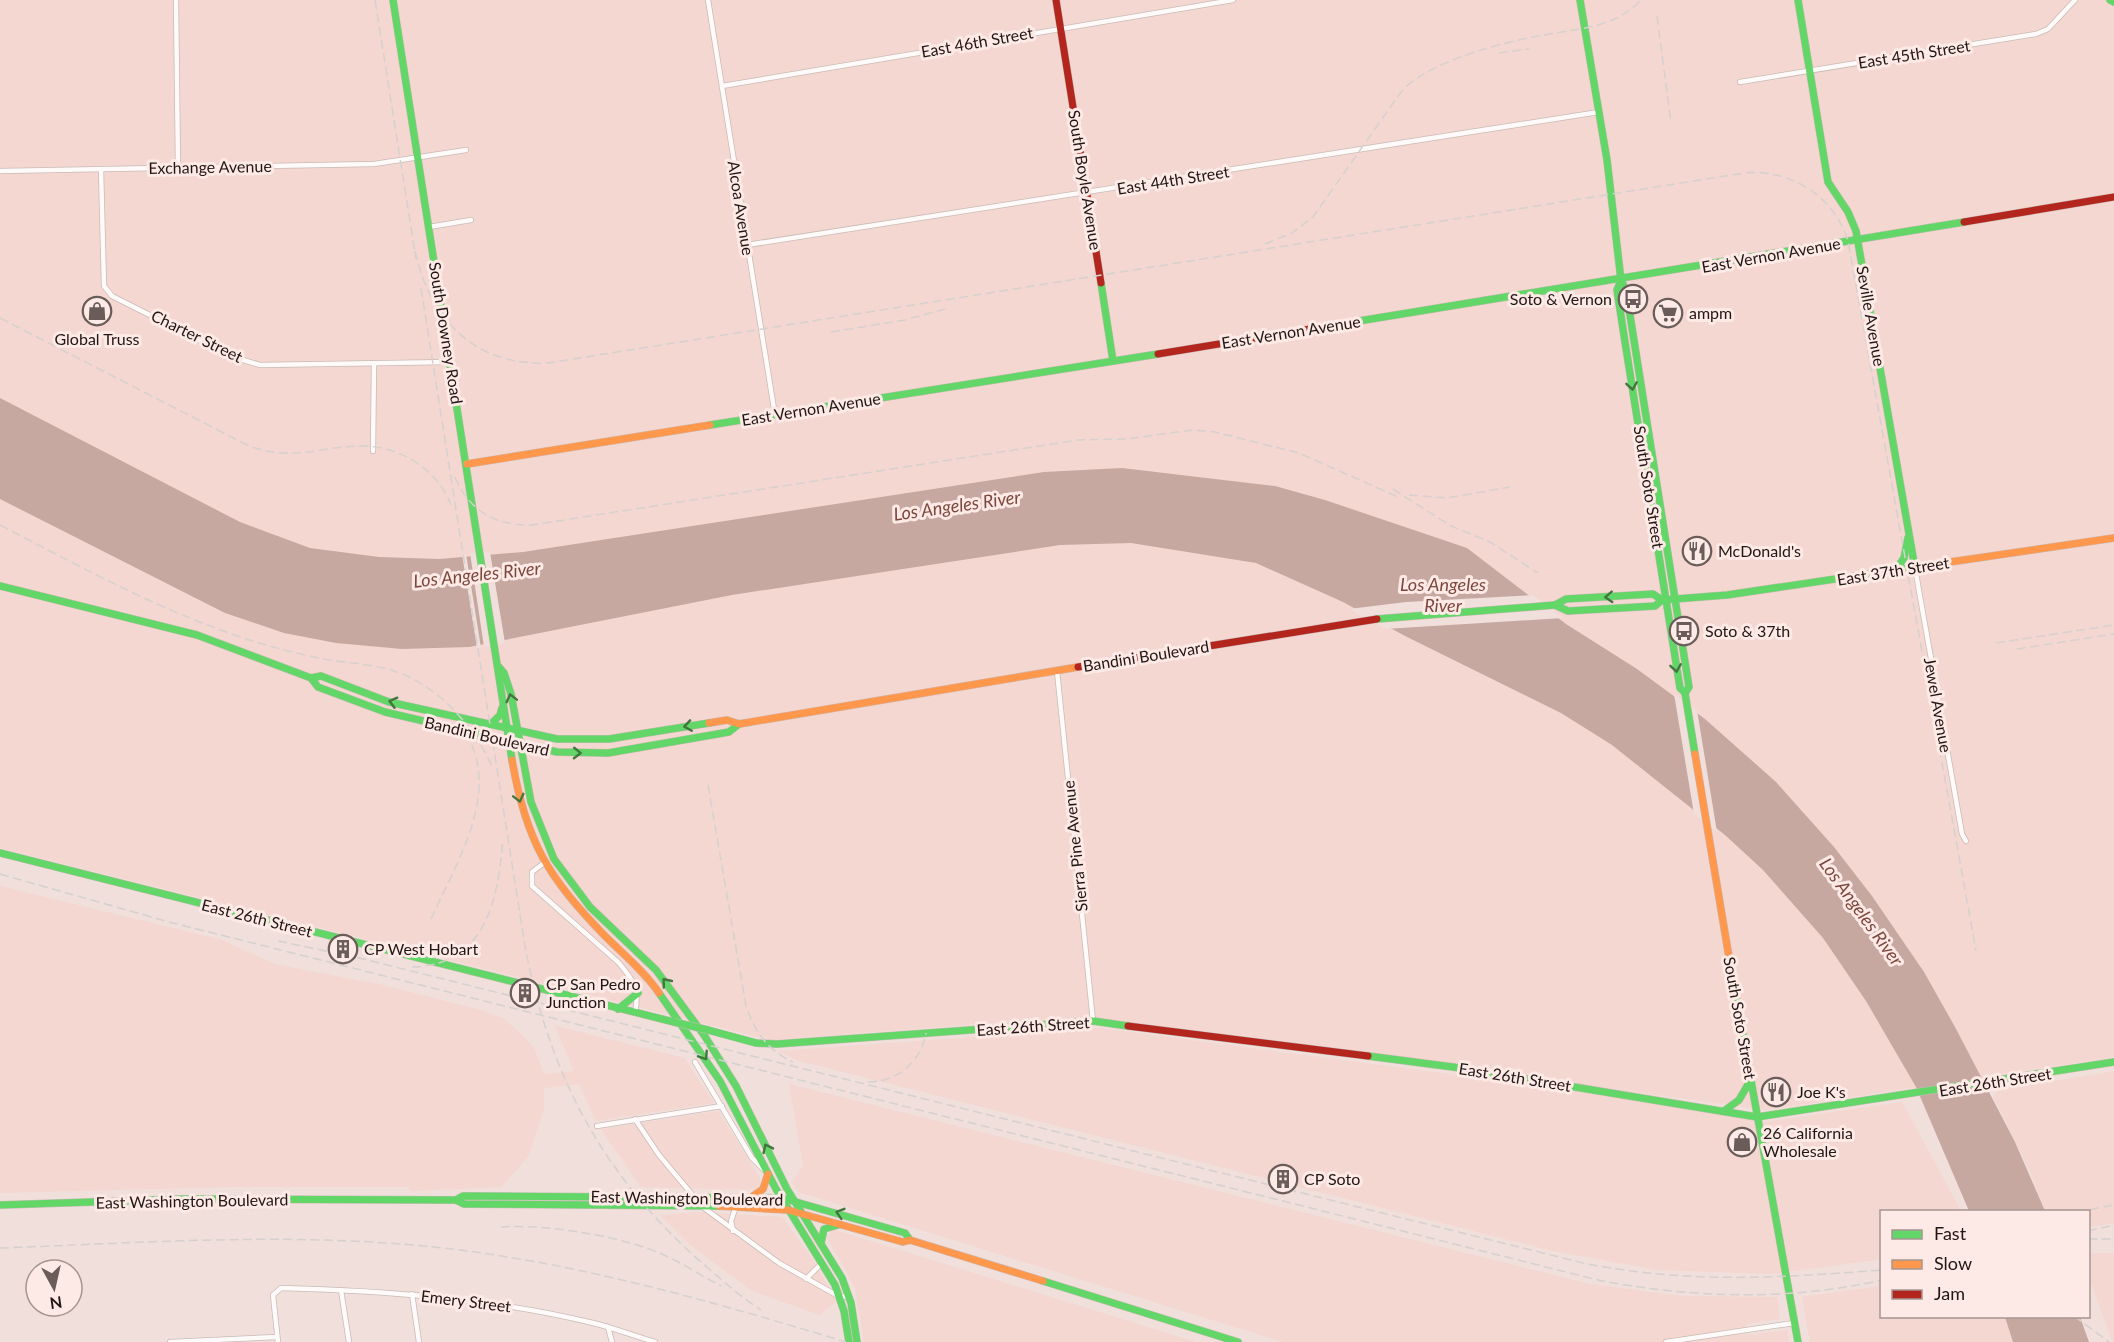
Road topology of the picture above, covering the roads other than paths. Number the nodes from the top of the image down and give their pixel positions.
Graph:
1 (176, 0) edge
2 (393, 0) edge
3 (708, 0) edge
4 (1056, 0) edge
5 (1233, 0) edge
6 (1580, 0) edge
7 (1798, 0) edge
8 (2075, 0) edge
9 (1061, 28) junction
10 (1810, 72) junction
11 (1740, 82) dead end
12 (722, 86) junction
13 (1599, 112) junction
14 (466, 150) dead end
15 (419, 158) junction
16 (178, 168) junction
17 (101, 169) junction
18 (0, 171) edge
19 (1087, 194) junction
20 (2114, 197) edge
21 (471, 220) dead end
22 (429, 227) junction
23 (1857, 240) junction
24 (747, 245) junction
25 (1621, 280) junction
26 (1113, 361) junction
27 (450, 362) junction
28 (374, 363) junction
29 (1646, 407) junction
30 (1636, 408) junction
31 (775, 415) junction
32 (373, 451) dead end
33 (467, 464) junction
34 (1909, 532) junction
35 (2114, 538) edge
36 (1915, 568) junction
37 (1894, 571) junction
38 (0, 586) edge
39 (1668, 600) junction
40 (1555, 605) junction
41 (499, 667) junction
42 (1057, 670) junction
43 (311, 678) junction
44 (502, 705) junction
45 (739, 724) junction
46 (490, 725) junction
47 (507, 729) junction
48 (518, 731) junction
49 (508, 741) junction
50 (520, 744) junction
51 (1966, 841) dead end
52 (0, 852) edge
53 (544, 863) junction
54 (638, 993) junction
55 (618, 1009) junction
56 (635, 1013) junction
57 (1093, 1021) junction
58 (695, 1062) dead end
59 (2114, 1062) edge
60 (1750, 1081) junction
61 (722, 1106) junction
62 (1724, 1111) junction
63 (1757, 1117) junction
64 (635, 1119) junction
65 (597, 1126) dead end
66 (768, 1174) junction
67 (752, 1196) junction
68 (694, 1197) junction
69 (782, 1198) junction
70 (456, 1200) junction
71 (794, 1200) junction
72 (0, 1205) edge
73 (700, 1205) junction
74 (736, 1206) junction
75 (788, 1210) junction
76 (802, 1213) junction
77 (846, 1226) junction
78 (733, 1231) junction
79 (910, 1240) junction
80 (821, 1243) junction
81 (822, 1263) junction
82 (806, 1279) junction
83 (341, 1290) junction
84 (412, 1294) junction
85 (849, 1296) junction
86 (840, 1297) junction
87 (1794, 1323) junction
88 (608, 1327) junction
89 (277, 1340) edge
90 (170, 1342) edge
91 (350, 1342) edge
92 (419, 1342) edge
93 (612, 1342) edge
94 (655, 1342) edge
95 (849, 1342) edge
96 (857, 1342) edge
97 (1238, 1342) edge
98 (1666, 1342) edge
99 (1798, 1342) edge

1 - 16 street
2 - 15 main road, South Downey Road
3 - 12 street, Alcoa Avenue
4 - 9 main road, South Boyle Avenue
5 - 9 street, East 46th Street
6 - 13 main road, South Soto Street
7 - 10 main road, Seville Avenue
8 - 10 street, East 45th Street
9 - 12 street, East 46th Street
9 - 19 main road, South Boyle Avenue
10 - 11 street, East 45th Street
10 - 23 main road, Seville Avenue
12 - 24 street, Alcoa Avenue
13 - 19 street, East 44th Street
13 - 25 main road, South Soto Street
14 - 15 street, Exchange Avenue
15 - 16 street, Exchange Avenue
15 - 22 main road, South Downey Road
16 - 17 street, Exchange Avenue
17 - 18 street, Exchange Avenue
17 - 28 street, Charter Street
19 - 24 street, East 44th Street
19 - 26 main road, South Boyle Avenue
20 - 23 main road, East Vernon Avenue
21 - 22 street
22 - 27 main road, South Downey Road
23 - 25 main road, East Vernon Avenue
23 - 34 main road, Seville Avenue
24 - 31 street, Alcoa Avenue
25 - 26 main road, East Vernon Avenue
25 - 29 main road, South Soto Street
25 -> 30 main road, South Soto Street
26 - 31 main road, East Vernon Avenue
27 - 28 street, Charter Street
27 - 33 main road, South Downey Road
28 - 32 street
29 - 30 main road
29 - 39 main road, South Soto Street
30 - 39 main road, South Soto Street
31 - 33 main road, East Vernon Avenue
33 - 41 main road, South Downey Road
34 - 36 main road, Seville Avenue
34 - 37 main road
35 - 36 main road, East 37th Street
36 - 37 main road, East 37th Street
36 - 51 street, Jewel Avenue
37 - 39 main road, East 37th Street
38 - 43 main road, Bandini Boulevard
39 - 40 main road, Bandini Boulevard
39 -> 40 main road, Bandini Boulevard
39 - 60 main road, South Soto Street
40 - 42 main road, Bandini Boulevard
41 - 44 main road, South Downey Road
48 -> 41 main road, South Downey Road
42 - 45 main road, Bandini Boulevard
42 - 57 street, Sierra Pine Avenue
46 -> 43 main road, Bandini Boulevard
43 - 49 main road, Bandini Boulevard
44 - 46 main road
44 - 47 main road, South Downey Road
45 -> 48 main road, Bandini Boulevard
50 -> 45 main road, Bandini Boulevard
46 - 47 main road, Bandini Boulevard
47 - 48 main road, Bandini Boulevard
47 - 49 main road, South Downey Road
48 - 50 main road, South Downey Road
49 - 50 main road, Bandini Boulevard
49 -> 53 main road, South Downey Road
71 -> 50 main road, South Downey Road
52 - 55 main road, East 26th Street
53 - 54 street
53 -> 66 main road, South Downey Road
54 - 55 main road
54 - 56 street
55 - 56 main road, East 26th Street
56 - 57 main road, East 26th Street, bridge
57 - 62 main road, East 26th Street
58 - 61 street
59 - 63 main road, East 26th Street
60 - 62 main road
60 - 63 main road, South Soto Street
61 - 64 street
61 - 66 street
62 - 63 main road, East 26th Street
63 - 87 main road, South Soto Street
64 - 65 street
64 - 68 street
66 - 67 main road
66 - 69 main road, South Downey Road
67 - 68 main road, East Washington Boulevard
67 - 69 main road, East Washington Boulevard
68 - 70 main road, East Washington Boulevard
68 - 73 street
69 - 71 main road, East Washington Boulevard
69 - 75 main road, South Downey Road
70 - 72 main road, East Washington Boulevard
70 - 73 main road, East Washington Boulevard
71 - 76 main road, South Downey Road
79 -> 71 main road, East Washington Boulevard
73 - 74 main road, East Washington Boulevard
73 - 78 street
74 - 75 main road, East Washington Boulevard
74 - 78 street
75 - 76 main road, East Washington Boulevard
75 - 81 main road, South Downey Road
76 - 77 main road, East Washington Boulevard
76 - 80 main road, South Downey Road
77 - 79 main road, East Washington Boulevard
77 - 80 main road
78 - 82 street
79 - 97 main road, East Washington Boulevard
80 - 85 main road, South Downey Road
81 - 82 street
81 - 86 main road, South Downey Road
82 - 86 street
83 - 84 street, Emery Street
83 - 89 street, Emery Street
83 - 91 street
84 - 88 street, Emery Street
84 - 92 street
85 - 86 street
85 - 96 main road, South Downey Road
86 - 95 main road, South Downey Road
87 - 98 street
87 - 99 main road, South Soto Street
88 - 93 street
88 - 94 street, Emery Street
89 - 90 street

